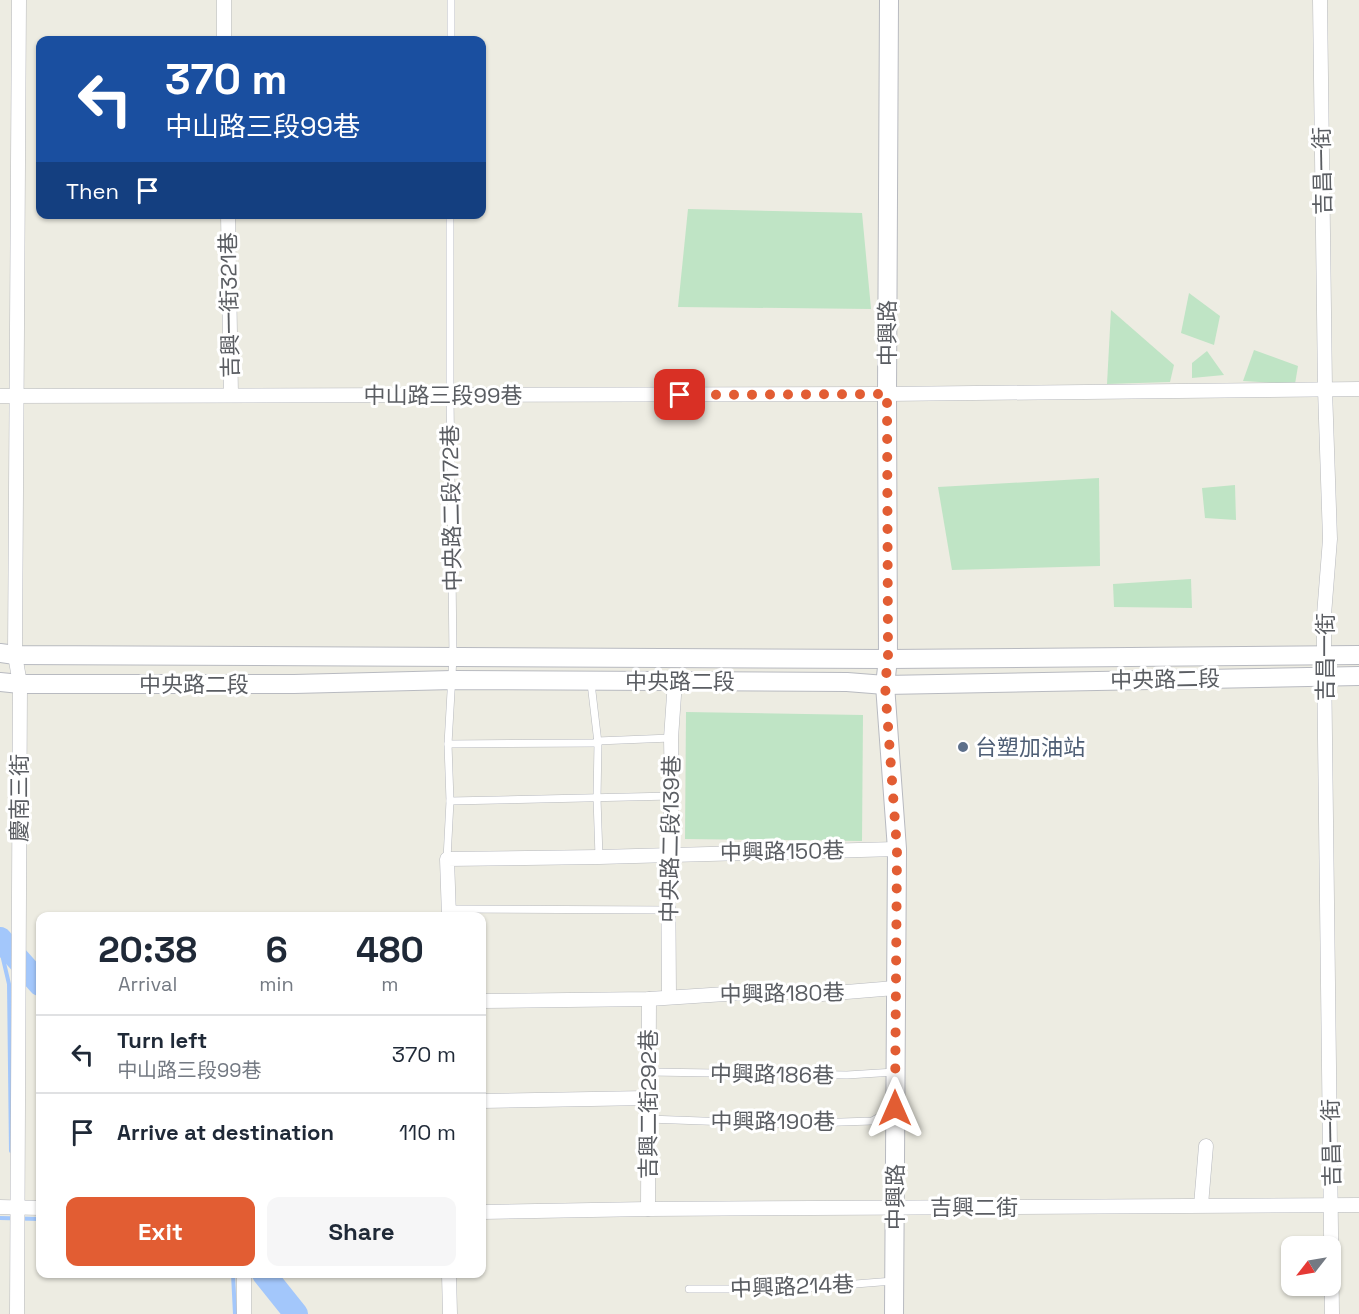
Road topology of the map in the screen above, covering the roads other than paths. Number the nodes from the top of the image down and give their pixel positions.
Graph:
1 (19, 0) edge
2 (224, 0) edge
3 (451, 0) edge
4 (889, 0) edge
5 (1320, 0) edge
6 (224, 36) edge
7 (450, 36) edge
8 (228, 219) edge
9 (450, 219) edge
10 (1325, 389) junction
11 (1359, 389) edge
12 (887, 394) junction
13 (231, 395) junction
14 (0, 396) edge
15 (450, 396) junction
16 (16, 397) junction
17 (1324, 655) junction
18 (1359, 655) edge
19 (453, 657) junction
20 (888, 659) junction
21 (12, 665) edge
22 (1324, 676) junction
23 (1359, 676) edge
24 (453, 680) junction
25 (591, 680) junction
26 (675, 681) junction
27 (0, 682) edge
28 (885, 685) junction
29 (671, 738) junction
30 (597, 742) junction
31 (448, 744) junction
32 (672, 796) junction
33 (597, 798) junction
34 (450, 801) junction
35 (897, 849) junction
36 (668, 854) junction
37 (599, 857) junction
38 (447, 859) junction
39 (669, 910) junction
40 (449, 912) edge
41 (486, 912) edge
42 (895, 988) junction
43 (669, 997) junction
44 (649, 999) junction
45 (486, 1001) edge
46 (649, 1072) junction
47 (895, 1072) junction
48 (647, 1098) junction
49 (486, 1101) edge
50 (895, 1108) junction
51 (648, 1119) junction
52 (1206, 1146) dead end
53 (1359, 1204) edge
54 (1201, 1205) junction
55 (1332, 1205) junction
56 (0, 1207) edge
57 (895, 1207) junction
58 (18, 1208) junction
59 (36, 1208) edge
60 (648, 1209) junction
61 (486, 1212) edge
62 (244, 1278) edge
63 (449, 1278) edge
64 (894, 1280) junction
65 (689, 1289) dead end
66 (17, 1314) edge
67 (244, 1314) edge
68 (450, 1314) edge
69 (894, 1314) edge
70 (1332, 1314) edge

1 - 16 street, 慶南三街
2 - 6 street
3 - 7 lane
4 - 12 street, 中興路
5 - 10 street, 吉昌一街
8 - 13 street, 吉興一街321巷
9 - 15 lane, 中央路二段172巷
10 - 11 street, 中山路三段99巷
10 - 12 street, 中山路三段99巷
10 - 17 street, 吉昌一街
12 - 15 street, 中山路三段99巷
12 - 20 street, 中興路
13 - 15 street, 中山路三段99巷
13 - 16 street, 中山路三段99巷
14 - 16 street, 中山路三段99巷
15 - 19 lane, 中央路二段172巷
16 - 21 street, 慶南三街
17 - 18 street, 中央路二段
17 - 20 street, 中央路二段
17 - 22 street, 吉昌一街
19 - 20 street, 中央路二段
19 - 21 street, 中央路二段
19 - 24 lane, 中央路二段172巷
20 - 28 street, 中興路
21 - 24 street, 中央路二段
21 - 27 street, 中央路二段
21 - 58 street, 慶南三街
22 - 23 street, 中央路二段
22 - 28 street, 中央路二段
22 - 55 street, 吉昌一街
24 - 25 street, 中央路二段
24 - 31 lane, 中央路二段172巷
25 - 26 street, 中央路二段
25 - 30 lane
26 - 28 street, 中央路二段
26 - 29 street, 中央路二段139巷
28 - 35 street, 中興路
29 - 30 lane
29 - 32 street, 中央路二段139巷
30 - 31 lane
30 - 33 lane
31 - 34 lane, 中央路二段172巷
32 - 33 lane
32 - 36 street, 中央路二段139巷
33 - 34 lane
33 - 37 lane
34 - 38 lane, 中央路二段172巷
35 - 36 street, 中興路150巷
35 - 42 street, 中興路
36 - 37 street, 中興路150巷
36 - 39 street, 中央路二段139巷
37 - 38 street, 中興路150巷
38 - 40 street
39 - 41 lane
39 - 43 street, 中央路二段139巷
42 - 43 street, 中興路180巷
42 - 47 street, 中興路
43 - 44 street, 中興路180巷
44 - 45 street, 中興路180巷
44 - 46 street, 吉興二街292巷
46 - 47 lane, 中興路186巷
46 - 48 street, 吉興二街292巷
47 - 50 street, 中興路
48 - 49 street
48 - 51 street, 吉興二街292巷
50 - 51 lane, 中興路190巷
50 - 57 street, 中興路
51 - 60 street, 吉興二街292巷
52 - 54 street
53 - 55 street, 吉興二街
54 - 55 street, 吉興二街
54 - 57 street, 吉興二街
55 - 70 street, 吉昌一街
56 - 58 street
57 - 60 street, 吉興二街
57 - 64 street, 中興路
58 - 59 street
58 - 66 street
60 - 61 street, 吉興二街
62 - 67 street
63 - 68 street
64 - 65 lane, 中興路214巷
64 - 69 street, 中興路

